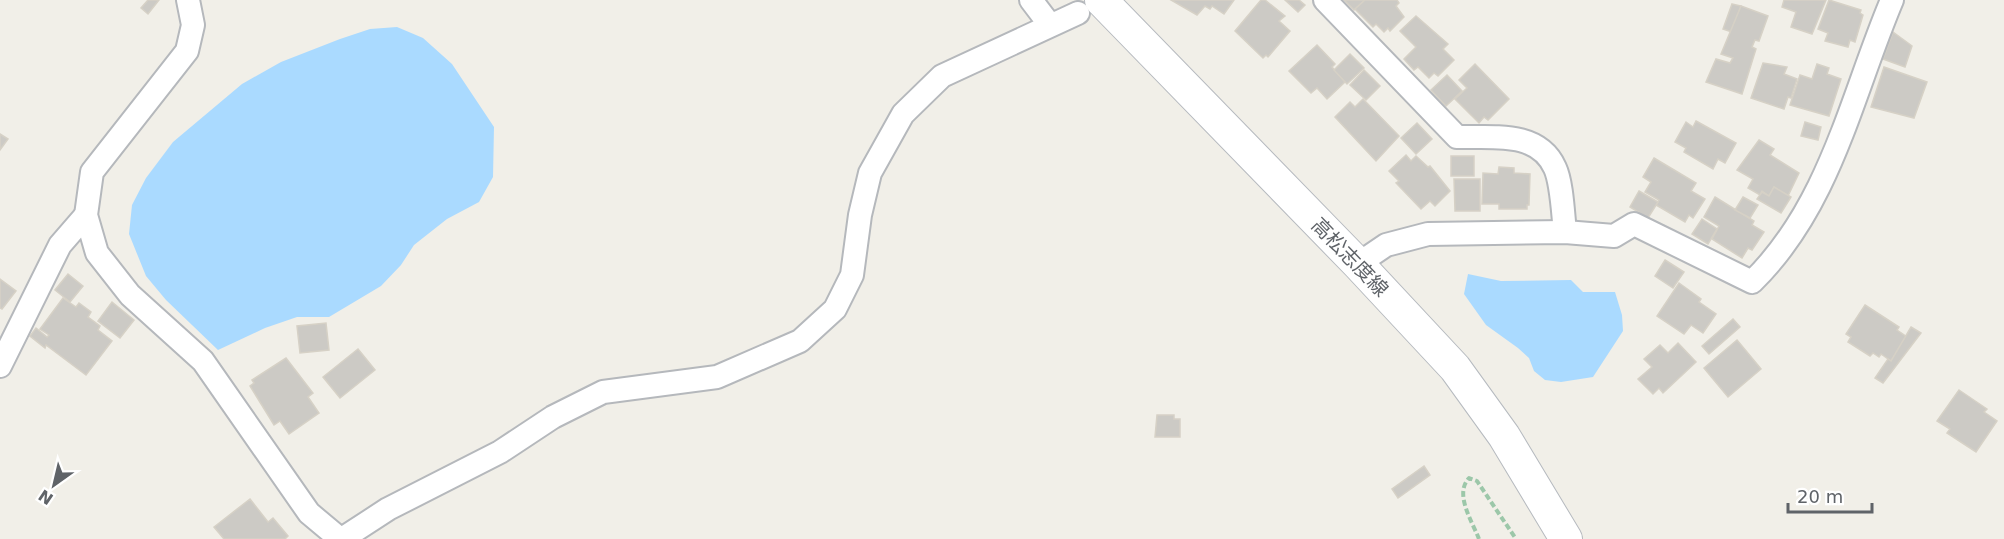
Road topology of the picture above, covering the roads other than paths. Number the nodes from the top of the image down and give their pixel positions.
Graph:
1 (188, 0) edge
2 (1031, 0) edge
3 (1325, 0) edge
4 (1892, 0) edge
5 (1089, 7) edge
6 (1050, 26) junction
7 (86, 215) junction
8 (1566, 232) junction
9 (1358, 264) junction
10 (3, 352) edge
11 (341, 539) edge
12 (1566, 539) edge

1 - 7 street
2 - 6 street
3 - 8 street
4 - 8 street
5 - 6 street
5 - 9 main road, 高松志度線
6 - 11 street
7 - 10 street
7 - 11 street
8 - 9 street
9 - 12 main road, 高松志度線

